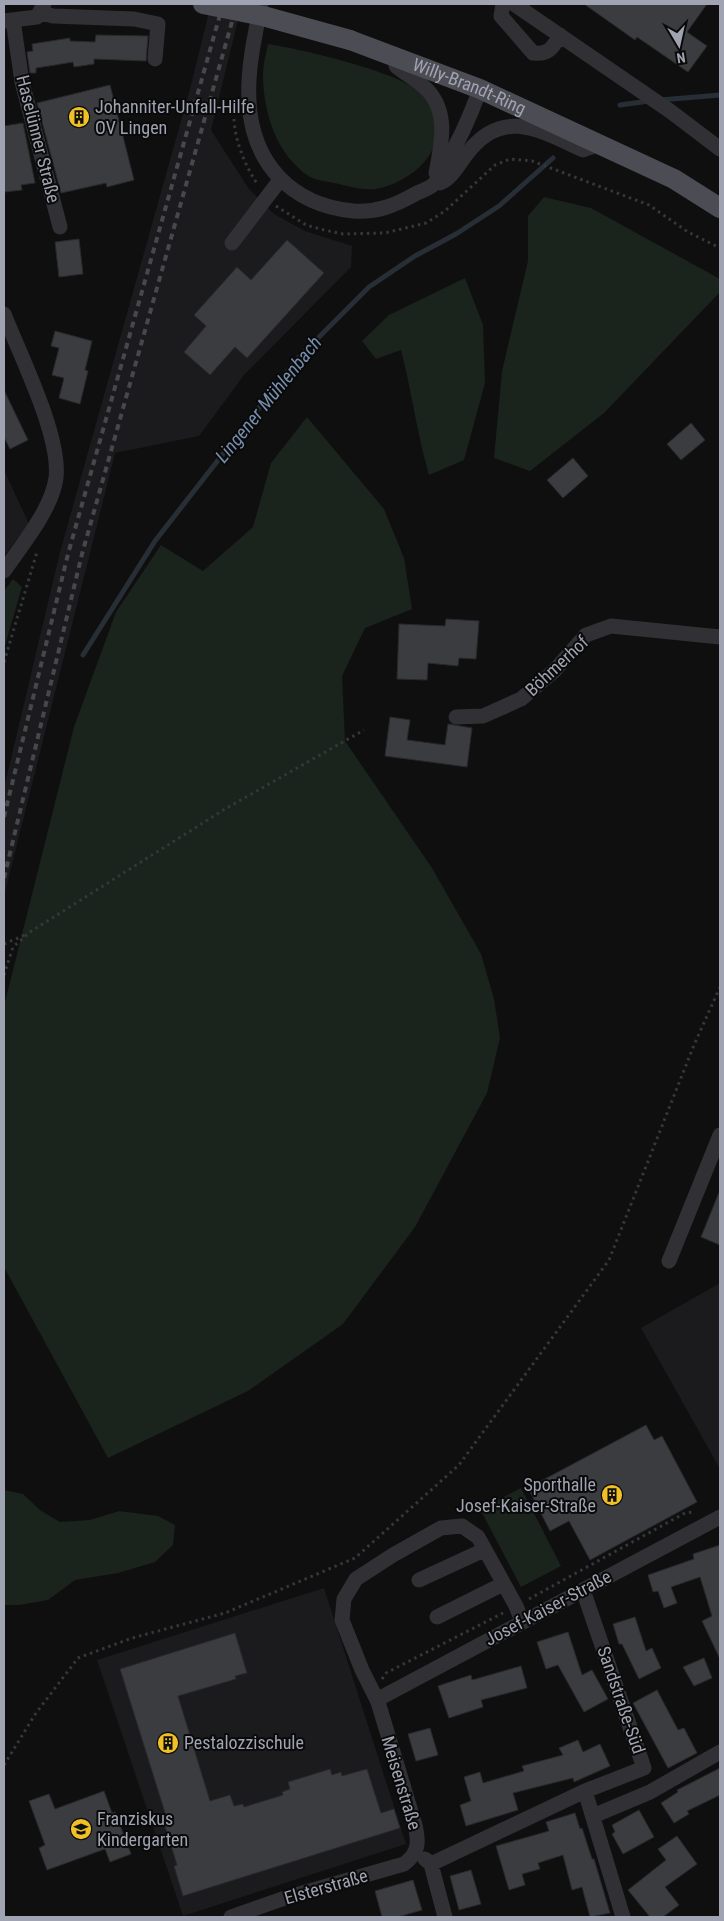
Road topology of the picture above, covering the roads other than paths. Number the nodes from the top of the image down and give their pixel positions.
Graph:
1 (203, 4) edge
2 (261, 4) edge
3 (503, 4) edge
4 (514, 4) edge
5 (42, 8) edge
6 (8, 21) edge
7 (560, 35) junction
8 (396, 56) junction
9 (155, 60) dead end
10 (480, 89) junction
11 (600, 144) junction
12 (720, 149) edge
13 (280, 180) junction
14 (434, 184) junction
15 (720, 208) edge
16 (60, 228) dead end
17 (232, 243) dead end
18 (4, 314) edge
19 (4, 571) edge
20 (720, 636) edge
21 (456, 717) dead end
22 (720, 1135) edge
23 (669, 1261) dead end
24 (720, 1516) edge
25 (484, 1550) junction
26 (419, 1580) dead end
27 (503, 1584) junction
28 (583, 1590) junction
29 (437, 1618) dead end
30 (522, 1622) junction
31 (378, 1702) junction
32 (720, 1752) edge
33 (644, 1768) junction
34 (585, 1791) junction
35 (650, 1792) junction
36 (593, 1816) junction
37 (417, 1851) junction
38 (431, 1864) junction
39 (232, 1917) edge
40 (445, 1917) edge
41 (623, 1917) edge

1 - 8 main road, Willy-Brandt-Ring, bridge
2 - 13 street
3 - 7 street
4 - 7 street
5 - 6 street, Haselünner Straße
5 - 9 street, Haselünner Straße
6 - 16 street, Haselünner Straße
7 - 12 street
8 - 10 main road, Willy-Brandt-Ring
8 - 14 street
10 - 11 main road, Willy-Brandt-Ring
10 - 14 street
11 - 14 street
11 - 15 main road, Willy-Brandt-Ring
13 - 14 street
13 - 17 street
18 - 19 street
20 - 21 street, Böhmerhof
22 - 23 street
24 - 28 street, Josef-Kaiser-Straße
25 - 26 street
25 - 27 street, Meisenstraße
25 - 31 street, Meisenstraße
27 - 29 street
27 - 30 street, Meisenstraße
28 - 30 street, Josef-Kaiser-Straße
28 - 33 street, Sandstraße-Süd
30 - 31 street, Josef-Kaiser-Straße
31 - 37 street, Meisenstraße
32 - 35 street
33 - 34 street, Sandstraße-Süd
33 - 35 street
34 - 36 street
34 - 38 street, Sandstraße-Süd
35 - 36 street
36 - 41 street
37 - 38 street, Meisenstraße
37 - 39 street, Elsterstraße
38 - 40 street

